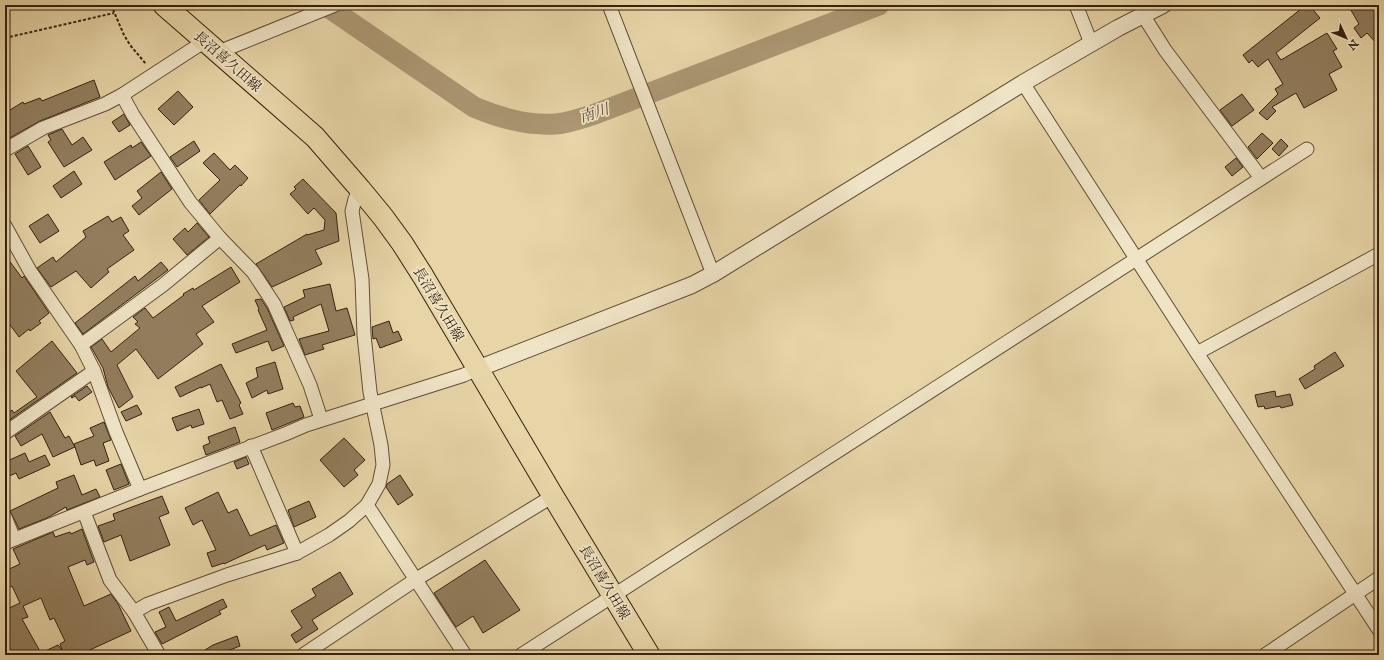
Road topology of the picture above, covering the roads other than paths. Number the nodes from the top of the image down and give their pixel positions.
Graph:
1 (164, 5) edge
2 (335, 5) edge
3 (609, 5) edge
4 (1076, 5) edge
5 (1162, 5) edge
6 (1143, 14) junction
7 (1090, 43) junction
8 (212, 47) junction
9 (1023, 83) junction
10 (122, 95) junction
11 (1307, 149) dead end
12 (5, 150) edge
13 (1261, 178) junction
14 (360, 189) junction
15 (6, 231) edge
16 (220, 238) junction
17 (1379, 254) edge
18 (1136, 258) junction
19 (713, 274) junction
20 (81, 345) junction
21 (1197, 353) junction
22 (477, 369) junction
23 (94, 371) junction
24 (372, 404) junction
25 (321, 419) junction
26 (5, 433) edge
27 (251, 446) junction
28 (140, 489) junction
29 (553, 496) junction
30 (367, 505) junction
31 (84, 512) junction
32 (5, 517) edge
33 (10, 541) edge
34 (297, 553) junction
35 (1379, 578) edge
36 (415, 580) junction
37 (1354, 594) junction
38 (613, 595) junction
39 (134, 612) junction
40 (1379, 630) edge
41 (159, 655) edge
42 (302, 655) edge
43 (464, 655) edge
44 (521, 655) edge
45 (650, 655) edge
46 (1265, 655) edge

1 - 8 main road, 長沼喜久田線
2 - 8 street
3 - 19 street
4 - 7 street
5 - 6 street
6 - 7 street
6 - 13 street
7 - 9 street
8 - 10 street
8 - 14 main road, 長沼喜久田線
9 - 18 street
9 - 19 street
10 - 12 street
10 - 16 street
11 - 13 street
13 - 18 street
14 - 22 main road, 長沼喜久田線
14 - 24 street
15 - 20 street
16 - 20 street
16 - 25 street
17 - 21 street
18 - 21 street
18 - 38 street
19 - 22 street
20 - 23 street
21 - 37 street
22 - 24 street
22 - 29 main road, 長沼喜久田線
23 - 26 street
23 - 28 street
24 - 25 street
24 - 30 street
25 - 27 street
27 - 28 street
27 - 34 street
28 - 31 street
29 - 36 street
29 - 38 main road, 長沼喜久田線
30 - 34 street
30 - 36 street
31 - 33 street
31 - 39 street
32 - 33 street
34 - 39 street
35 - 37 street
36 - 42 street
36 - 43 street
37 - 40 street
37 - 46 street
38 - 44 street
38 - 45 main road, 長沼喜久田線
39 - 41 street

